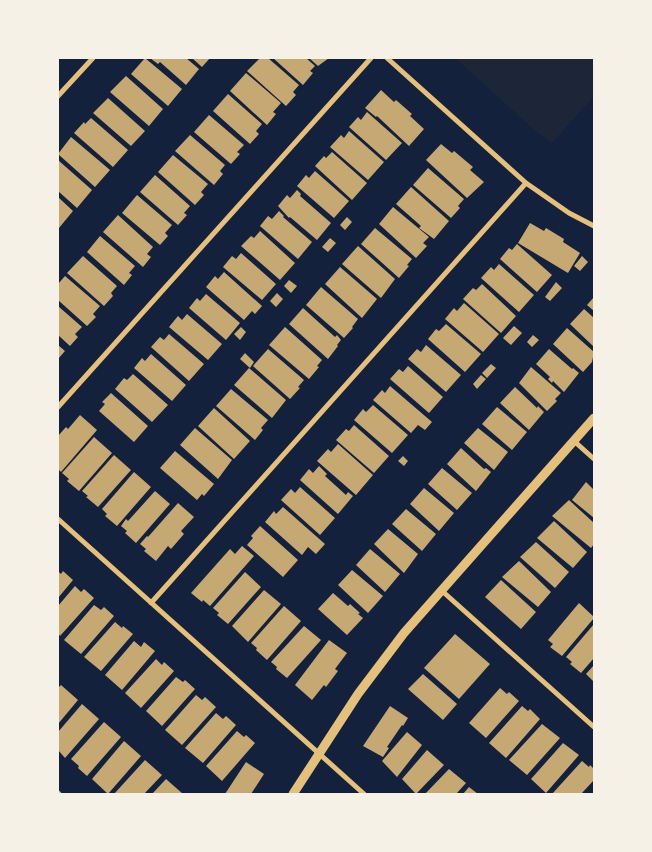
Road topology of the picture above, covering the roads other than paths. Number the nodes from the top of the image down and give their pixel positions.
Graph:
1 (93, 58) edge
2 (371, 58) edge
3 (387, 58) edge
4 (58, 96) edge
5 (526, 183) junction
6 (594, 226) edge
7 (58, 407) edge
8 (594, 418) edge
9 (574, 441) junction
10 (594, 459) edge
11 (58, 519) edge
12 (441, 590) junction
13 (151, 603) junction
14 (594, 727) edge
15 (319, 754) junction
16 (293, 794) edge
17 (364, 794) edge

1 - 4 street
2 - 7 street
3 - 5 street
5 - 6 street
5 - 13 street
8 - 9 street
9 - 10 street
9 - 12 street
11 - 13 street
12 - 14 street
12 - 15 street
13 - 15 street
15 - 16 street
15 - 17 street

